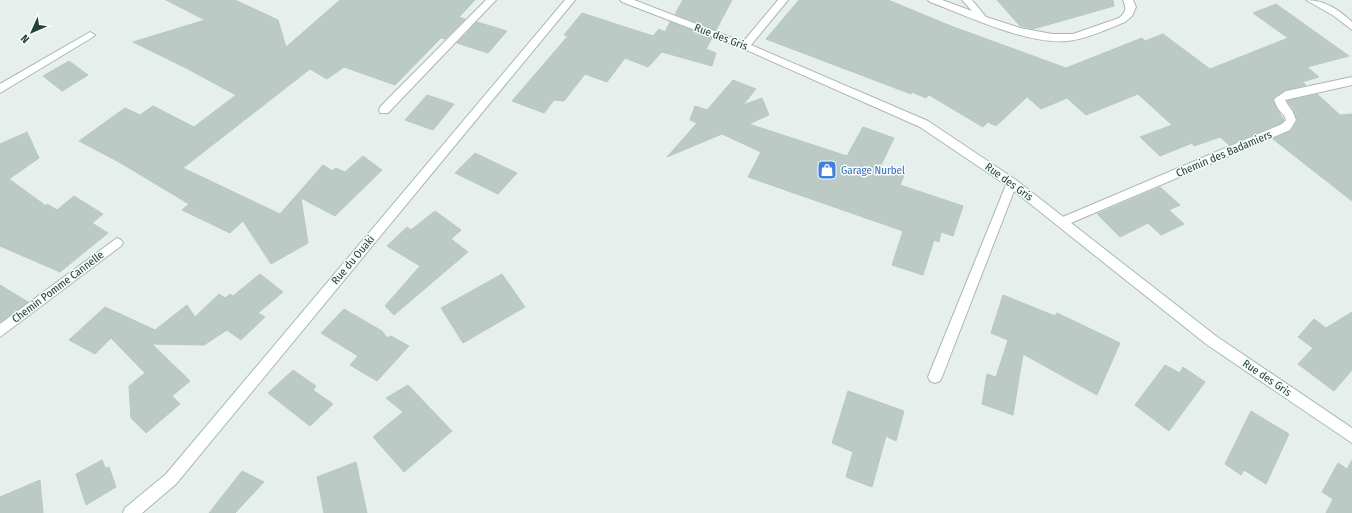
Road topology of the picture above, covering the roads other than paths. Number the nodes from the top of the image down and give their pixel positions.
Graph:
1 (490, 0) edge
2 (570, 0) edge
3 (625, 0) edge
4 (783, 0) edge
5 (933, 0) edge
6 (967, 0) edge
7 (1128, 0) edge
8 (1311, 0) edge
9 (983, 18) junction
10 (1352, 27) edge
11 (90, 35) dead end
12 (745, 46) junction
13 (1352, 81) edge
14 (0, 89) edge
15 (384, 110) dead end
16 (1012, 183) junction
17 (1062, 222) junction
18 (117, 243) dead end
19 (0, 331) edge
20 (935, 378) dead end
21 (1352, 436) edge
22 (130, 513) edge

1 - 15 street
2 - 22 street, Rue du Ouaki
3 - 12 street, Rue des Gris
4 - 12 street
5 - 9 street
6 - 9 street
7 - 9 street
8 - 10 street
11 - 14 street
12 - 16 street, Rue des Gris
13 - 17 street, Chemin des Badamiers
16 - 17 street, Rue des Gris
16 - 20 street
17 - 21 street, Rue des Gris
18 - 19 street, Chemin Pomme Cannelle

